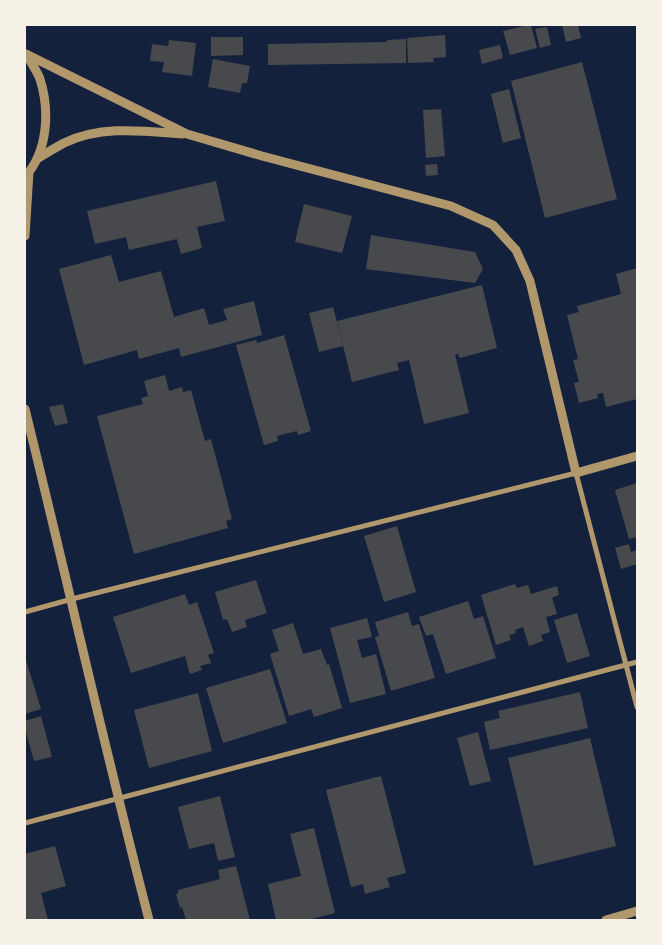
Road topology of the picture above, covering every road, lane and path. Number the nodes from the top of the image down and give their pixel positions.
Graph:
1 (26, 53) edge
2 (187, 134) junction
3 (37, 158) junction
4 (27, 174) edge
5 (25, 236) edge
6 (25, 409) edge
7 (637, 456) edge
8 (576, 473) junction
9 (72, 599) junction
10 (25, 612) edge
11 (637, 662) edge
12 (626, 665) junction
13 (637, 707) edge
14 (118, 798) junction
15 (25, 823) edge
16 (637, 911) edge
17 (149, 920) edge
18 (606, 920) edge

1 - 2 street
1 - 3 street
2 - 3 street
2 - 8 street
3 - 4 street
4 - 5 street
6 - 9 street
7 - 8 street
8 - 9 street
8 - 12 street
9 - 10 street
9 - 14 street
11 - 12 street
12 - 13 street
12 - 14 street
14 - 15 street
14 - 17 street
16 - 18 street

